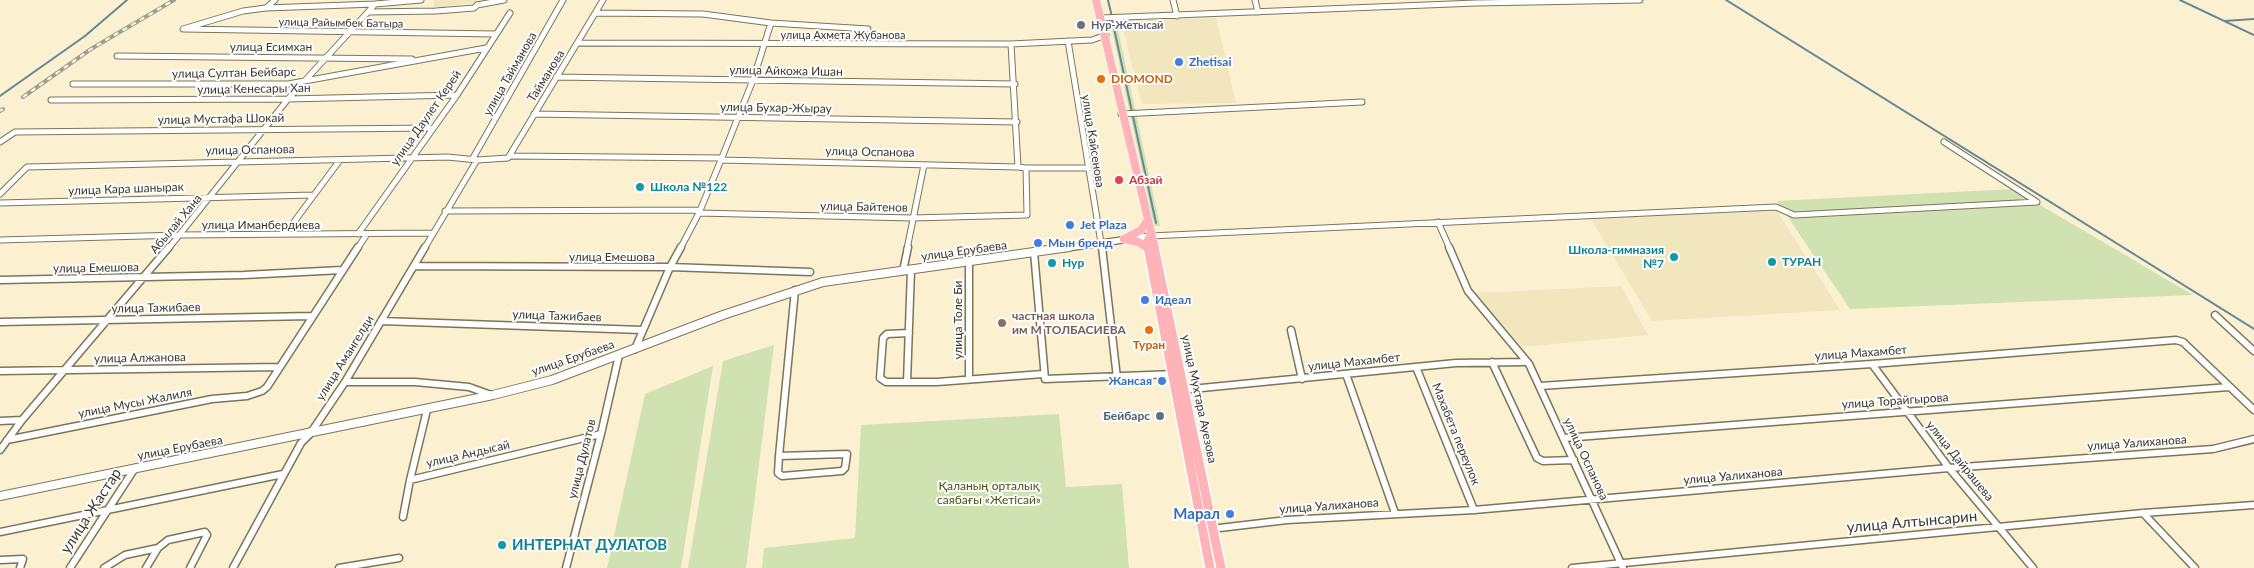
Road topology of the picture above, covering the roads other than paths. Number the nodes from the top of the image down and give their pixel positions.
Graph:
1 (275, 0) edge
2 (340, 0) edge
3 (421, 0) edge
4 (504, 0) edge
5 (563, 0) edge
6 (603, 0) edge
7 (1096, 0) edge
8 (1173, 0) edge
9 (1255, 0) edge
10 (1640, 0) edge
11 (408, 2) junction
12 (375, 4) junction
13 (335, 6) junction
14 (266, 8) junction
15 (284, 9) dead end
16 (368, 12) junction
17 (400, 12) junction
18 (1258, 12) junction
19 (596, 13) junction
20 (510, 14) dead end
21 (234, 15) junction
22 (1177, 15) junction
23 (1101, 18) junction
24 (771, 23) junction
25 (868, 29) dead end
26 (349, 32) junction
27 (495, 34) junction
28 (1106, 34) junction
29 (1068, 41) junction
30 (579, 43) junction
31 (1011, 44) junction
32 (765, 45) junction
33 (486, 48) junction
34 (117, 56) dead end
35 (324, 57) junction
36 (424, 60) junction
37 (556, 77) junction
38 (753, 80) junction
39 (303, 82) junction
40 (73, 84) dead end
41 (1015, 84) junction
42 (457, 95) junction
43 (288, 99) junction
44 (51, 100) dead end
45 (1362, 102) dead end
46 (534, 114) junction
47 (1121, 114) junction
48 (738, 117) junction
49 (1018, 122) junction
50 (433, 128) junction
51 (266, 129) junction
52 (0, 142) edge
53 (1944, 142) dead end
54 (511, 156) junction
55 (411, 159) junction
56 (475, 159) junction
57 (722, 159) junction
58 (340, 160) junction
59 (239, 162) junction
60 (924, 164) junction
61 (1018, 167) junction
62 (1026, 168) junction
63 (1087, 168) junction
64 (0, 194) edge
65 (313, 195) junction
66 (212, 197) junction
67 (0, 203) edge
68 (446, 211) junction
69 (699, 212) junction
70 (912, 218) junction
71 (1146, 221) junction
72 (1438, 222) junction
73 (433, 233) junction
74 (285, 234) junction
75 (358, 234) junction
76 (367, 234) junction
77 (180, 235) junction
78 (1150, 236) junction
79 (1124, 239) junction
80 (0, 240) edge
81 (1101, 242) junction
82 (1148, 248) junction
83 (1034, 252) junction
84 (969, 261) junction
85 (414, 266) junction
86 (670, 267) junction
87 (342, 270) junction
88 (907, 271) junction
89 (810, 272) dead end
90 (144, 277) junction
91 (0, 280) edge
92 (795, 290) junction
93 (2216, 315) dead end
94 (312, 316) junction
95 (107, 320) junction
96 (381, 321) junction
97 (0, 322) edge
98 (642, 330) junction
99 (1291, 330) dead end
100 (910, 333) junction
101 (635, 349) junction
102 (2254, 351) edge
103 (619, 354) junction
104 (1492, 362) junction
105 (1525, 362) junction
106 (1872, 364) junction
107 (280, 367) junction
108 (1416, 367) junction
109 (64, 370) junction
110 (0, 371) edge
111 (1043, 374) junction
112 (1177, 374) junction
113 (1346, 374) junction
114 (1117, 378) junction
115 (1302, 378) junction
116 (969, 379) junction
117 (345, 382) junction
118 (907, 382) junction
119 (1540, 386) junction
120 (2229, 386) junction
121 (1180, 390) junction
122 (493, 395) junction
123 (427, 410) junction
124 (2254, 410) edge
125 (1906, 411) junction
126 (22, 420) junction
127 (0, 421) edge
128 (310, 434) junction
129 (601, 434) junction
130 (1564, 438) junction
131 (7, 440) junction
132 (2254, 440) edge
133 (0, 450) edge
134 (780, 456) junction
135 (1574, 460) junction
136 (135, 468) junction
137 (1950, 468) junction
138 (283, 474) junction
139 (410, 480) junction
140 (0, 496) edge
141 (1593, 500) junction
142 (2254, 506) edge
143 (1474, 510) junction
144 (106, 512) junction
145 (1395, 513) junction
146 (2143, 513) junction
147 (403, 517) dead end
148 (1999, 527) junction
149 (1207, 530) junction
150 (0, 532) edge
151 (158, 548) junction
152 (399, 558) dead end
153 (0, 560) edge
154 (1622, 566) edge
155 (20, 568) edge
156 (70, 568) edge
157 (104, 568) edge
158 (146, 568) edge
159 (190, 568) edge
160 (233, 568) edge
161 (339, 568) edge
162 (566, 568) edge
163 (1210, 568) edge
164 (1221, 568) edge
165 (1572, 568) edge
166 (2033, 568) edge
167 (2195, 568) edge

1 - 14 street
2 - 13 street
3 - 11 street
4 - 17 street
5 - 56 street, улица Тайманова
6 - 19 street, Тайманова
7 - 23 main road, улица Мухтара Ауезова
8 - 22 street
9 - 18 street
10 - 18 street
11 - 12 street
11 - 17 street
12 - 13 street
12 - 16 street, Абылай Хана
13 - 14 street
14 - 21 street
15 - 21 street
16 - 17 street
16 - 26 street, Абылай Хана
18 - 22 street
19 - 24 street
19 - 30 street, Тайманова
20 - 27 street, улица Даулет Керей
21 - 26 street, улица Райымбек Батыра
22 - 23 street
23 - 28 main road, улица Мухтара Ауезова
24 - 25 street
24 - 32 street
26 - 27 street, улица Райымбек Батыра
26 - 35 street, Абылай Хана
27 - 33 street, улица Даулет Керей
28 - 29 street, улица Ахмета Жубанова
28 - 47 main road, улица Мухтара Ауезова
29 - 31 street, улица Ахмета Жубанова
29 - 63 street, улица Кайсенова
30 - 32 street, улица Ахмета Жубанова
30 - 37 street, Тайманова
31 - 32 street, улица Ахмета Жубанова
31 - 41 street
32 - 38 street
33 - 36 street
33 - 42 street, улица Даулет Керей
34 - 35 street, улица Есимхан
35 - 36 street, улица Есимхан
35 - 39 street, Абылай Хана
36 - 39 street, улица Султан Бейбарс
37 - 38 street, улица Айкожа Ишан
37 - 46 street, Тайманова
38 - 41 street, улица Айкожа Ишан
38 - 48 street
39 - 40 street, улица Султан Бейбарс
39 - 43 street, Абылай Хана
41 - 49 street
42 - 43 street, улица Кенесары Хан
42 - 50 street, улица Даулет Керей
43 - 44 street, улица Кенесары Хан
43 - 51 street, Абылай Хана
45 - 47 street
46 - 48 street, улица Бухар-Жырау
46 - 54 street, Тайманова
47 - 71 main road, улица Мухтара Ауезова
48 - 49 street, улица Бухар-Жырау
48 - 57 street
49 - 61 street
50 - 51 street, улица Мустафа Шокай
50 - 55 street, улица Даулет Керей
51 - 52 street, улица Мустафа Шокай
51 - 59 street, Абылай Хана
53 - 72 street
54 - 56 street, улица Оспанова
54 - 57 street, улица Оспанова
55 - 56 street, улица Оспанова
55 - 58 street, улица Оспанова
55 - 75 street, улица Даулет Керей
56 - 68 street, улица Амангелди
57 - 60 street, улица Оспанова
57 - 69 street
58 - 59 street, улица Оспанова
58 - 65 street
59 - 64 street, улица Оспанова
59 - 66 street, Абылай Хана
60 - 61 street, улица Оспанова
60 - 70 street
61 - 62 street, улица Оспанова
62 - 63 street, улица Оспанова
62 - 70 street, улица Байтенов
63 - 81 street, улица Кайсенова
65 - 66 street, улица Кара шанырак
65 - 74 street
66 - 67 street, улица Кара шанырак
66 - 77 street, Абылай Хана
68 - 69 street, улица Байтенов
68 - 73 street, улица Амангелди
69 - 70 street, улица Байтенов
69 - 86 street
70 - 88 street
71 - 78 main road, улица Мухтара Ауезова
71 - 79 main road
72 - 78 street
72 - 105 street, улица Оспанова
73 - 76 street, улица Иманбердиева
73 - 85 street, улица Амангелди
74 - 75 street, улица Иманбердиева
74 - 77 street, улица Иманбердиева
75 - 76 street, улица Иманбердиева
76 - 87 street
77 - 80 street, улица Иманбердиева
77 - 90 street, Абылай Хана
78 - 79 street, улица Ерубаева
78 - 82 main road, улица Мухтара Ауезова
78 - 112 main road, улица Мухтара Ауезова
79 - 81 street, улица Ерубаева
79 - 82 main road
81 - 83 street, улица Ерубаева
81 - 114 street, улица Кайсенова
82 - 112 main road, улица Мухтара Ауезова
83 - 84 street, улица Ерубаева
83 - 111 street
84 - 88 street, улица Ерубаева
84 - 116 street, улица Толе Би
85 - 86 street, улица Емешова
85 - 96 street, улица Амангелди
86 - 89 street, улица Емешова
86 - 98 street
87 - 90 street, улица Емешова
87 - 94 street
88 - 92 street, улица Ерубаева
88 - 100 street
90 - 91 street, улица Емешова
90 - 95 street, Абылай Хана
92 - 101 street, улица Ерубаева
92 - 134 street
93 - 102 street
94 - 95 street, улица Тажибаев
94 - 107 street
95 - 97 street, улица Тажибаев
95 - 109 street, Абылай Хана
96 - 98 street, улица Тажибаев
96 - 117 street, улица Амангелди
98 - 101 street
99 - 115 street
100 - 118 street
100 - 118 street
101 - 103 street, улица Ерубаева
103 - 122 street, улица Ерубаева
103 - 129 street, улица Дулатов
104 - 105 street, улица Махамбет
104 - 108 street, улица Махамбет
104 - 135 street
105 - 119 street, улица Оспанова
106 - 119 street, улица Махамбет
106 - 120 street, улица Махамбет
106 - 125 street, улица Дайрашева
107 - 109 street, улица Алжанова
107 - 131 street, улица Мусы Жалиля
108 - 113 street, улица Махамбет
108 - 143 street, Махабета переулок
109 - 110 street, улица Алжанова
109 - 126 street, Абылай Хана
111 - 114 street
111 - 116 street
112 - 114 street
112 - 121 main road, улица Мухтара Ауезова
113 - 115 street, улица Махамбет
113 - 145 street
115 - 121 street, улица Махамбет
116 - 118 street
117 - 122 street
117 - 128 street, улица Амангелди
119 - 130 street, улица Оспанова
120 - 124 street
120 - 125 street, улица Торайгырова
121 - 149 main road, улица Мухтара Ауезова
122 - 123 street, улица Ерубаева
123 - 128 street, улица Ерубаева
123 - 139 street, улица Андысай
125 - 130 street, улица Торайгырова
125 - 137 street, улица Дайрашева
126 - 127 street
126 - 131 street, Абылай Хана
128 - 136 street, улица Ерубаева
128 - 138 street, улица Амангелди
129 - 139 street, улица Андысай
129 - 162 street, улица Дулатов
130 - 135 street, улица Оспанова
131 - 133 street, Абылай Хана
132 - 137 street, улица Уалиханова
134 - 134 street
135 - 141 street, улица Оспанова
136 - 140 street, улица Ерубаева
136 - 144 street, улица Жастар
137 - 141 street, улица Уалиханова
137 - 148 street, улица Дайрашева
138 - 144 street
138 - 160 street, улица Амангелди
139 - 147 street
141 - 143 street, улица Уалиханова
141 - 154 street, улица Оспанова
142 - 146 street, улица Алтынсарин
143 - 145 street, улица Уалиханова
144 - 150 street
144 - 156 street, улица Жастар
145 - 149 street, улица Уалиханова
146 - 148 street, улица Алтынсарин
146 - 167 street
148 - 154 street, улица Алтынсарин
148 - 166 street, улица Дайрашева
149 - 163 main road, улица Мухтара Ауезова
149 - 164 main road, улица Мухтара Ауезова
151 - 157 street
151 - 158 street
151 - 159 street
152 - 161 street
153 - 155 street
154 - 165 street, улица Алтынсарин

